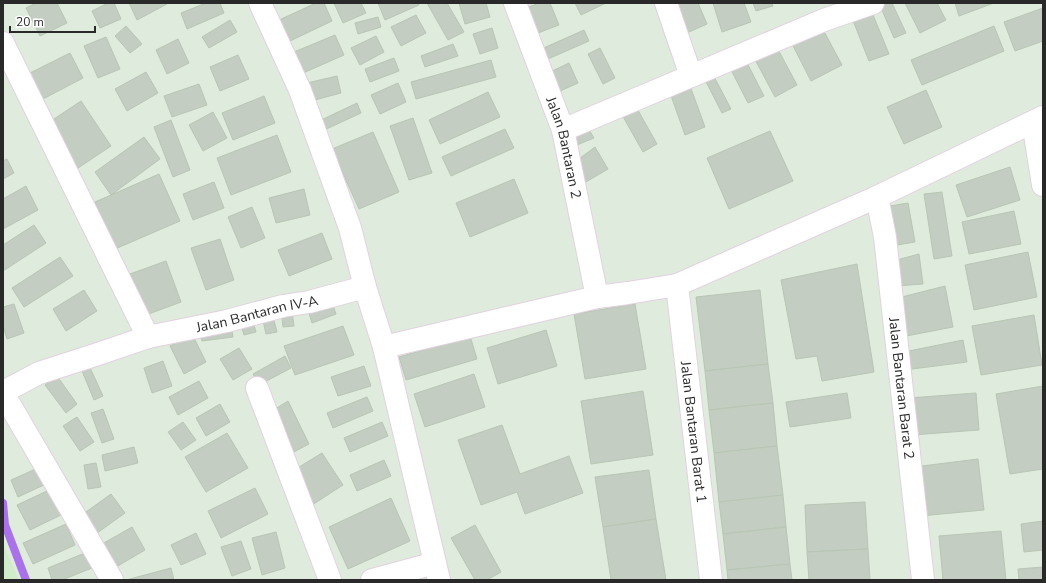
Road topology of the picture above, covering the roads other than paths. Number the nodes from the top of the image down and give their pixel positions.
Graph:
1 (260, 3) edge
2 (514, 3) edge
3 (666, 3) edge
4 (873, 3) edge
5 (3, 43) edge
6 (691, 76) junction
7 (1038, 119) edge
8 (563, 130) junction
9 (1043, 185) edge
10 (877, 197) junction
11 (677, 284) junction
12 (365, 287) junction
13 (597, 297) junction
14 (148, 337) junction
15 (384, 347) junction
16 (257, 388) dead end
17 (3, 392) edge
18 (437, 572) edge
19 (112, 580) edge
20 (330, 580) edge
21 (372, 580) edge
22 (712, 580) edge
23 (923, 580) edge

1 - 12 street
2 - 8 street, Jalan Bantaran 2
3 - 6 street
4 - 6 street
5 - 14 street
6 - 8 street
7 - 9 street
7 - 10 street
8 - 13 street, Jalan Bantaran 2
10 - 11 street
10 - 23 street, Jalan Bantaran Barat 2
11 - 13 street
11 - 22 street, Jalan Bantaran Barat 1
12 - 14 street, Jalan Bantaran IV-A
12 - 15 street
13 - 15 street
14 - 17 street, Jalan Bantaran IV-A
15 - 18 street
16 - 20 street
17 - 19 street
18 - 21 street

